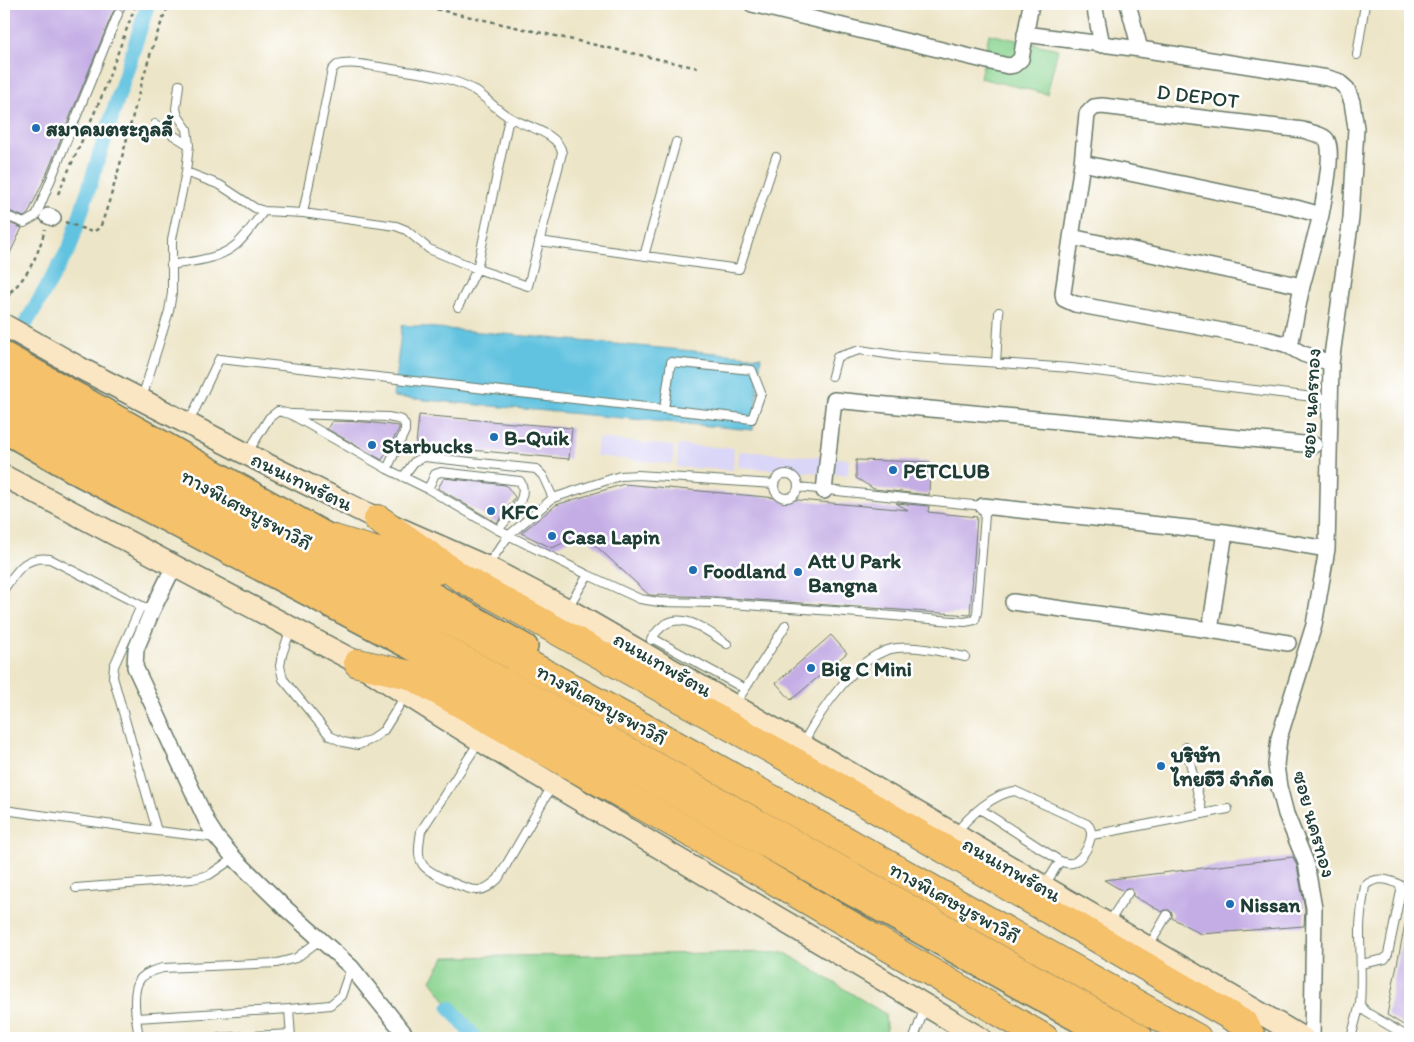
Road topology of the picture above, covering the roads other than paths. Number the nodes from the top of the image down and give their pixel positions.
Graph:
1 (756, 4) edge
2 (1031, 4) edge
3 (1094, 4) edge
4 (1128, 4) edge
5 (1365, 4) edge
6 (118, 14) dead end
7 (1025, 34) junction
8 (1102, 45) junction
9 (1140, 49) junction
10 (1357, 55) dead end
11 (179, 84) dead end
12 (509, 118) junction
13 (155, 124) dead end
14 (676, 142) dead end
15 (189, 145) junction
16 (776, 157) dead end
17 (1082, 163) junction
18 (1328, 166) junction
19 (1353, 169) junction
20 (186, 172) junction
21 (264, 211) junction
22 (304, 213) junction
23 (4, 215) edge
24 (1321, 215) junction
25 (1072, 237) junction
26 (539, 241) junction
27 (644, 256) junction
28 (171, 265) junction
29 (478, 269) junction
30 (1302, 286) junction
31 (458, 307) dead end
32 (999, 312) dead end
33 (4, 325) edge
34 (1290, 346) junction
35 (4, 354) edge
36 (996, 363) junction
37 (1332, 363) junction
38 (4, 376) edge
39 (832, 376) dead end
40 (141, 399) junction
41 (1330, 399) junction
42 (4, 407) edge
43 (664, 409) junction
44 (290, 414) junction
45 (188, 424) junction
46 (4, 430) edge
47 (1314, 445) dead end
48 (247, 454) junction
49 (387, 469) junction
50 (6, 477) edge
51 (403, 477) junction
52 (774, 484) junction
53 (798, 487) junction
54 (428, 489) junction
55 (824, 491) junction
56 (553, 498) junction
57 (983, 506) junction
58 (378, 519) junction
59 (498, 530) junction
60 (1224, 532) junction
61 (509, 535) junction
62 (334, 538) junction
63 (1327, 549) junction
64 (174, 566) junction
65 (487, 567) junction
66 (588, 575) junction
67 (460, 577) junction
68 (4, 588) edge
69 (1013, 602) dead end
70 (147, 608) junction
71 (567, 609) junction
72 (786, 625) dead end
73 (291, 628) junction
74 (1210, 630) junction
75 (1288, 643) dead end
76 (727, 644) dead end
77 (648, 646) junction
78 (964, 658) dead end
79 (358, 663) joint
80 (411, 673) junction
81 (740, 697) junction
82 (480, 740) junction
83 (1186, 747) dead end
84 (803, 756) junction
85 (553, 784) junction
86 (980, 809) junction
87 (1228, 809) dead end
88 (4, 810) edge
89 (1203, 814) junction
90 (157, 831) junction
91 (954, 834) junction
92 (1092, 835) junction
93 (216, 838) junction
94 (234, 858) junction
95 (1060, 861) junction
96 (1044, 887) junction
97 (76, 888) dead end
98 (1128, 893) dead end
99 (1167, 915) dead end
100 (1108, 924) junction
101 (320, 940) junction
102 (1148, 947) junction
103 (1361, 964) junction
104 (352, 967) junction
105 (1360, 1004) junction
106 (926, 1005) junction
107 (289, 1009) junction
108 (136, 1018) junction
109 (1248, 1031) edge
110 (291, 1036) edge
111 (139, 1038) edge
112 (218, 1038) edge
113 (408, 1038) edge
114 (914, 1038) edge
115 (980, 1038) edge
116 (1044, 1038) edge
117 (1112, 1038) edge
118 (1139, 1038) edge
119 (1197, 1038) edge
120 (1213, 1038) edge
121 (1271, 1038) edge
122 (1303, 1038) edge
123 (1312, 1038) edge
124 (1351, 1038) edge
125 (1410, 1038) edge

1 - 7 street
2 - 7 street
3 - 8 street
4 - 9 street
5 - 10 lane
6 - 23 lane
7 - 8 street, ซอย นครทอง
8 - 9 street, ซอย นครทอง
9 - 19 street, ซอย นครทอง
11 - 15 lane
12 - 22 lane
12 - 26 lane
12 - 29 lane
13 - 15 lane
14 - 27 lane
15 - 20 lane
16 - 27 lane
17 - 18 street, D DEPOT
17 - 24 street
17 - 25 street, D DEPOT
18 - 19 street
18 - 24 street, D DEPOT
19 - 37 street, ซอย นครทอง
20 - 21 lane
20 - 28 lane
21 - 22 lane
21 - 28 lane
22 - 29 lane
24 - 30 street, D DEPOT
25 - 30 street
25 - 34 street, D DEPOT
26 - 27 lane
26 - 29 lane
28 - 40 lane
29 - 31 lane
30 - 34 street, D DEPOT
32 - 36 lane
33 - 40 main road, ถนนเทพรัตน
34 - 37 street, D DEPOT
35 - 62 highway, ถนนเทพรัตน
36 - 39 lane
36 - 41 lane
37 - 41 street, ซอย นครทอง
38 - 119 highway, ทางพิเศษบูรพาวิถี
40 - 45 main road, ถนนเทพรัตน
41 - 63 street, ซอย นครทอง
42 - 118 highway, ทางพิเศษบูรพาวิถี
43 - 43 lane
43 - 45 lane
44 - 48 lane
44 - 49 lane
44 - 49 lane
45 - 48 main road, ถนนเทพรัตน
46 - 80 highway
47 - 55 street
48 - 58 main road, ถนนเทพรัตน
49 - 51 lane
50 - 64 main road
51 - 54 lane
51 - 56 lane
52 - 53 lane
52 - 53 lane
52 - 56 lane
53 - 55 lane
54 - 59 lane
54 - 59 lane
55 - 57 lane
56 - 61 lane
57 - 60 street
57 - 66 lane
58 - 65 main road, ถนนเทพรัตน
58 - 67 highway
59 - 61 lane
60 - 63 street
60 - 74 street
61 - 65 lane
61 - 66 lane
62 - 67 highway
62 - 120 highway, ถนนเทพรัตน
63 - 123 street, ซอย นครทอง
64 - 70 street
64 - 73 main road
65 - 71 main road, ถนนเทพรัตน
66 - 71 lane
67 - 84 highway
68 - 70 lane
69 - 74 street
70 - 90 lane
70 - 93 street
71 - 77 main road, ถนนเทพรัตน
72 - 81 lane
73 - 79 main road
73 - 80 lane
74 - 75 street
76 - 77 lane
77 - 81 main road, ถนนเทพรัตน
78 - 84 lane
79 - 80 highway
80 - 82 main road
80 - 116 highway
80 - 117 highway
81 - 84 main road, ถนนเทพรัตน
82 - 85 main road
82 - 85 lane
83 - 89 lane
84 - 91 main road, ถนนเทพรัตน
84 - 109 highway
85 - 106 main road
86 - 91 lane
86 - 92 lane
86 - 95 lane
87 - 89 lane
88 - 90 lane
89 - 92 lane
90 - 93 lane
91 - 96 main road, ถนนเทพรัตน
92 - 95 lane
93 - 94 street
94 - 97 lane
94 - 101 street
95 - 96 lane
96 - 100 main road, ถนนเทพรัตน
98 - 100 lane
99 - 102 lane
100 - 102 main road, ถนนเทพรัตน
101 - 104 street
101 - 108 lane
102 - 122 main road, ถนนเทพรัตน
103 - 103 lane
103 - 105 lane
104 - 107 lane
104 - 113 street
105 - 124 lane
105 - 125 lane
106 - 114 lane
106 - 115 main road
107 - 108 lane
107 - 110 lane
108 - 111 lane
109 - 121 highway
110 - 112 lane

